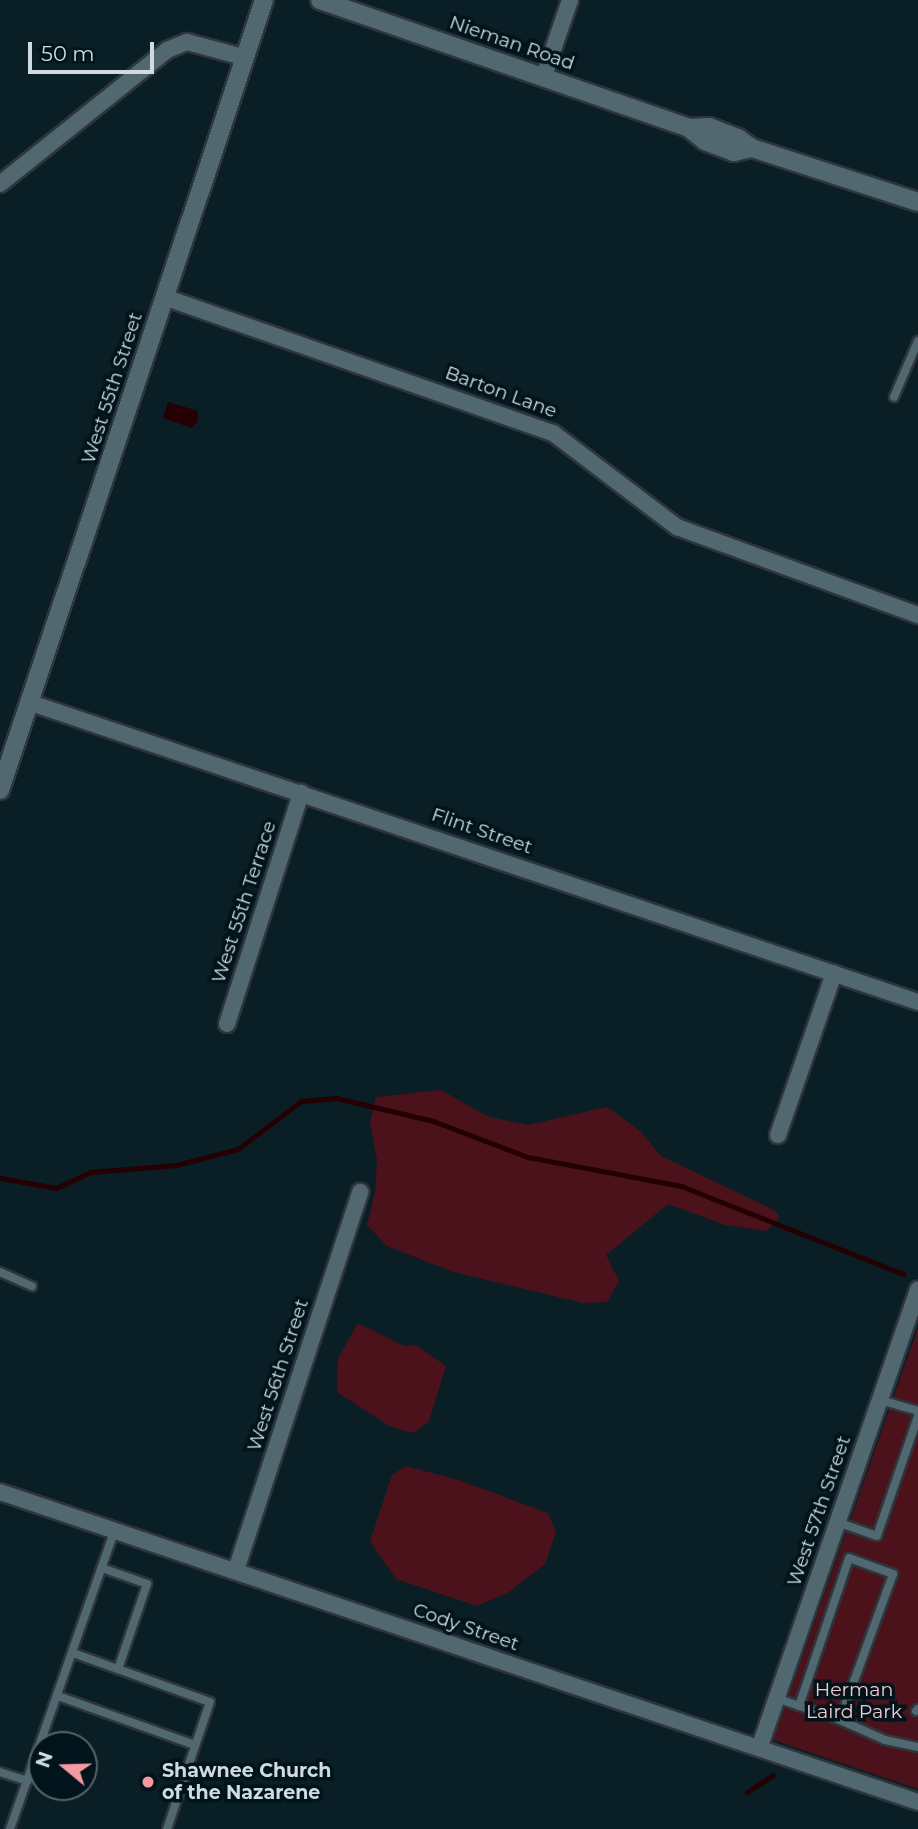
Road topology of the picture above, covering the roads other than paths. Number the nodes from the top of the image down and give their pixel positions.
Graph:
1 (264, 0) edge
2 (320, 0) edge
3 (570, 0) edge
4 (243, 57) junction
5 (544, 76) junction
6 (0, 184) edge
7 (918, 202) edge
8 (164, 297) junction
9 (918, 341) edge
10 (894, 397) dead end
11 (918, 615) edge
12 (31, 703) junction
13 (0, 790) edge
14 (301, 793) junction
15 (834, 973) junction
16 (918, 1002) edge
17 (227, 1024) dead end
18 (778, 1135) dead end
19 (360, 1192) dead end
20 (0, 1272) edge
21 (32, 1286) dead end
22 (918, 1290) edge
23 (880, 1400) junction
24 (918, 1413) edge
25 (0, 1492) edge
26 (837, 1522) junction
27 (115, 1530) junction
28 (102, 1568) junction
29 (236, 1570) junction
30 (73, 1653) junction
31 (118, 1669) junction
32 (58, 1696) junction
33 (776, 1699) junction
34 (799, 1706) junction
35 (839, 1720) junction
36 (195, 1745) junction
37 (760, 1746) junction
38 (918, 1747) edge
39 (0, 1772) edge
40 (27, 1781) junction
41 (918, 1802) edge
42 (10, 1829) edge
43 (167, 1829) edge

1 - 4 street, West 55th Street
2 - 5 street, Nieman Road
3 - 5 street
4 - 6 street
4 - 8 street, West 55th Street
5 - 7 street, Nieman Road
8 - 11 street, Barton Lane
8 - 12 street, West 55th Street
9 - 10 lane
12 - 13 street, West 55th Street
12 - 14 street, Flint Street
14 - 15 street, Flint Street
14 - 17 street, West 55th Terrace
15 - 16 street, Flint Street
15 - 18 street
19 - 29 street, West 56th Street
20 - 21 lane
22 - 23 street, West 57th Street
23 - 24 lane
23 - 26 street, West 57th Street
24 - 26 lane
25 - 27 street, Cody Street
26 - 33 street, West 57th Street
27 - 28 lane
27 - 29 street, Cody Street
28 - 30 lane
28 - 31 lane
29 - 37 street, Cody Street
30 - 31 lane
30 - 32 lane
31 - 36 lane
32 - 36 lane
32 - 40 lane
33 - 34 lane
33 - 37 street, West 57th Street
34 - 35 lane
34 - 35 lane
35 - 38 lane
36 - 43 lane
37 - 41 street, Cody Street
39 - 40 lane
40 - 42 lane

